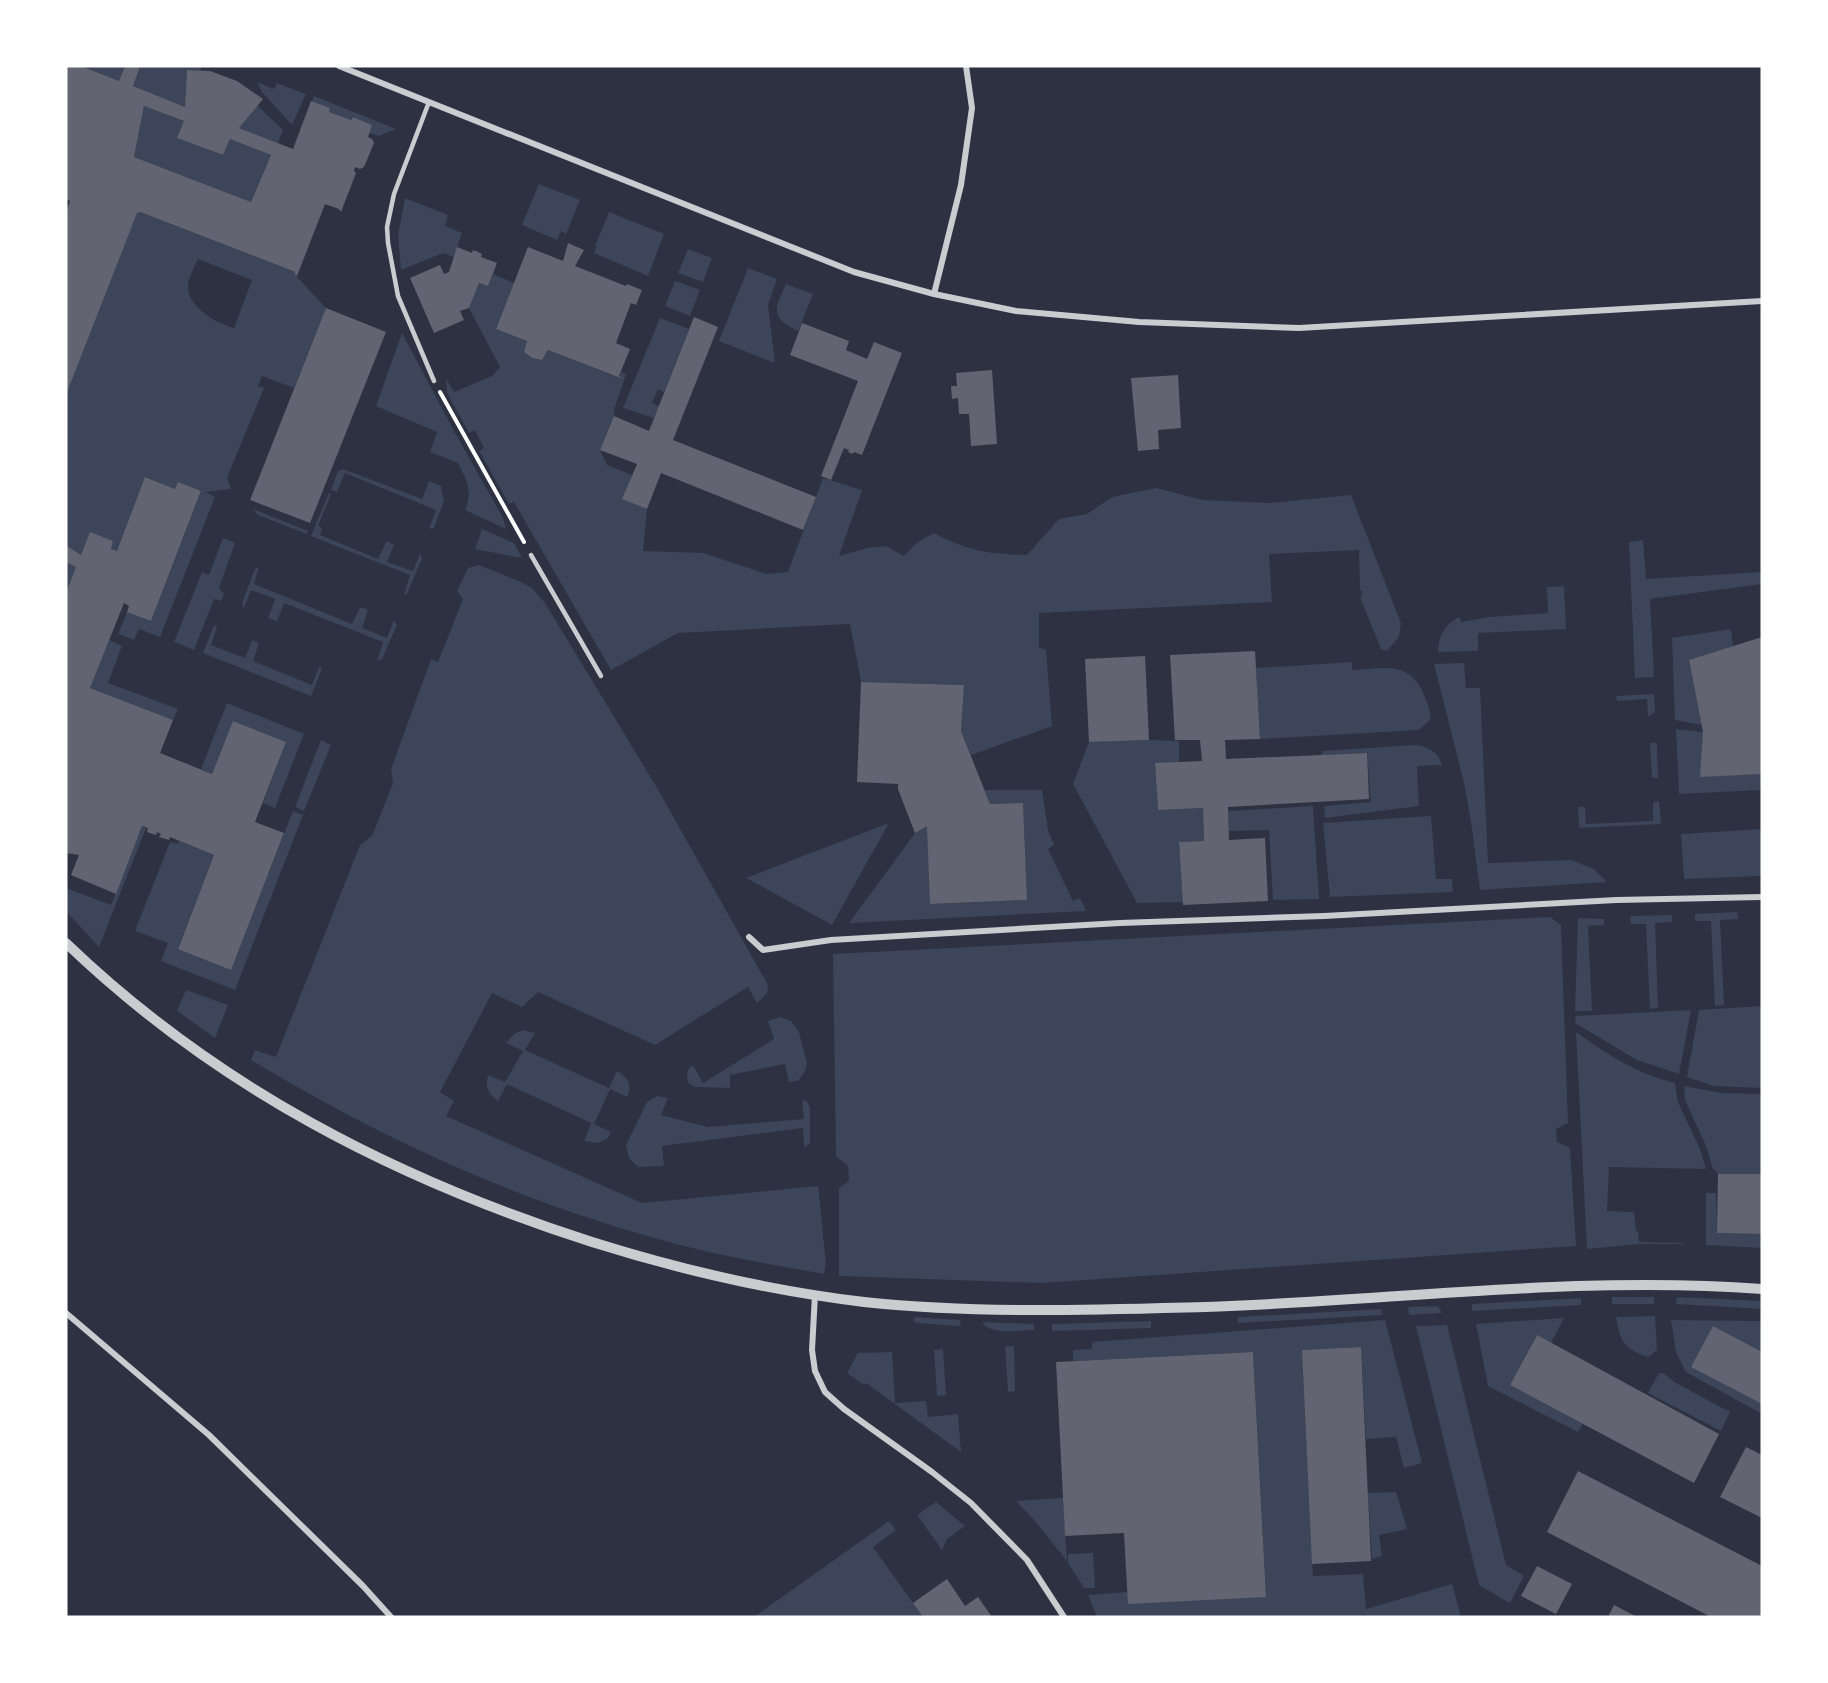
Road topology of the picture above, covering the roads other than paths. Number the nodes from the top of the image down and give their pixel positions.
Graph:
1 (339, 66) edge
2 (966, 66) edge
3 (429, 102) junction
4 (933, 294) junction
5 (1762, 301) edge
6 (434, 381) road end
7 (531, 555) road end
8 (601, 675) dead end
9 (1762, 897) edge
10 (749, 937) dead end
11 (66, 943) edge
12 (1762, 1289) edge
13 (814, 1295) junction
14 (66, 1313) edge
15 (391, 1617) edge
16 (1064, 1617) edge

1 - 3 street
2 - 4 street
3 - 4 street
3 - 6 lane
4 - 5 street
7 - 8 lane
9 - 10 street
11 - 13 street
12 - 13 street
13 - 16 street
14 - 15 street

